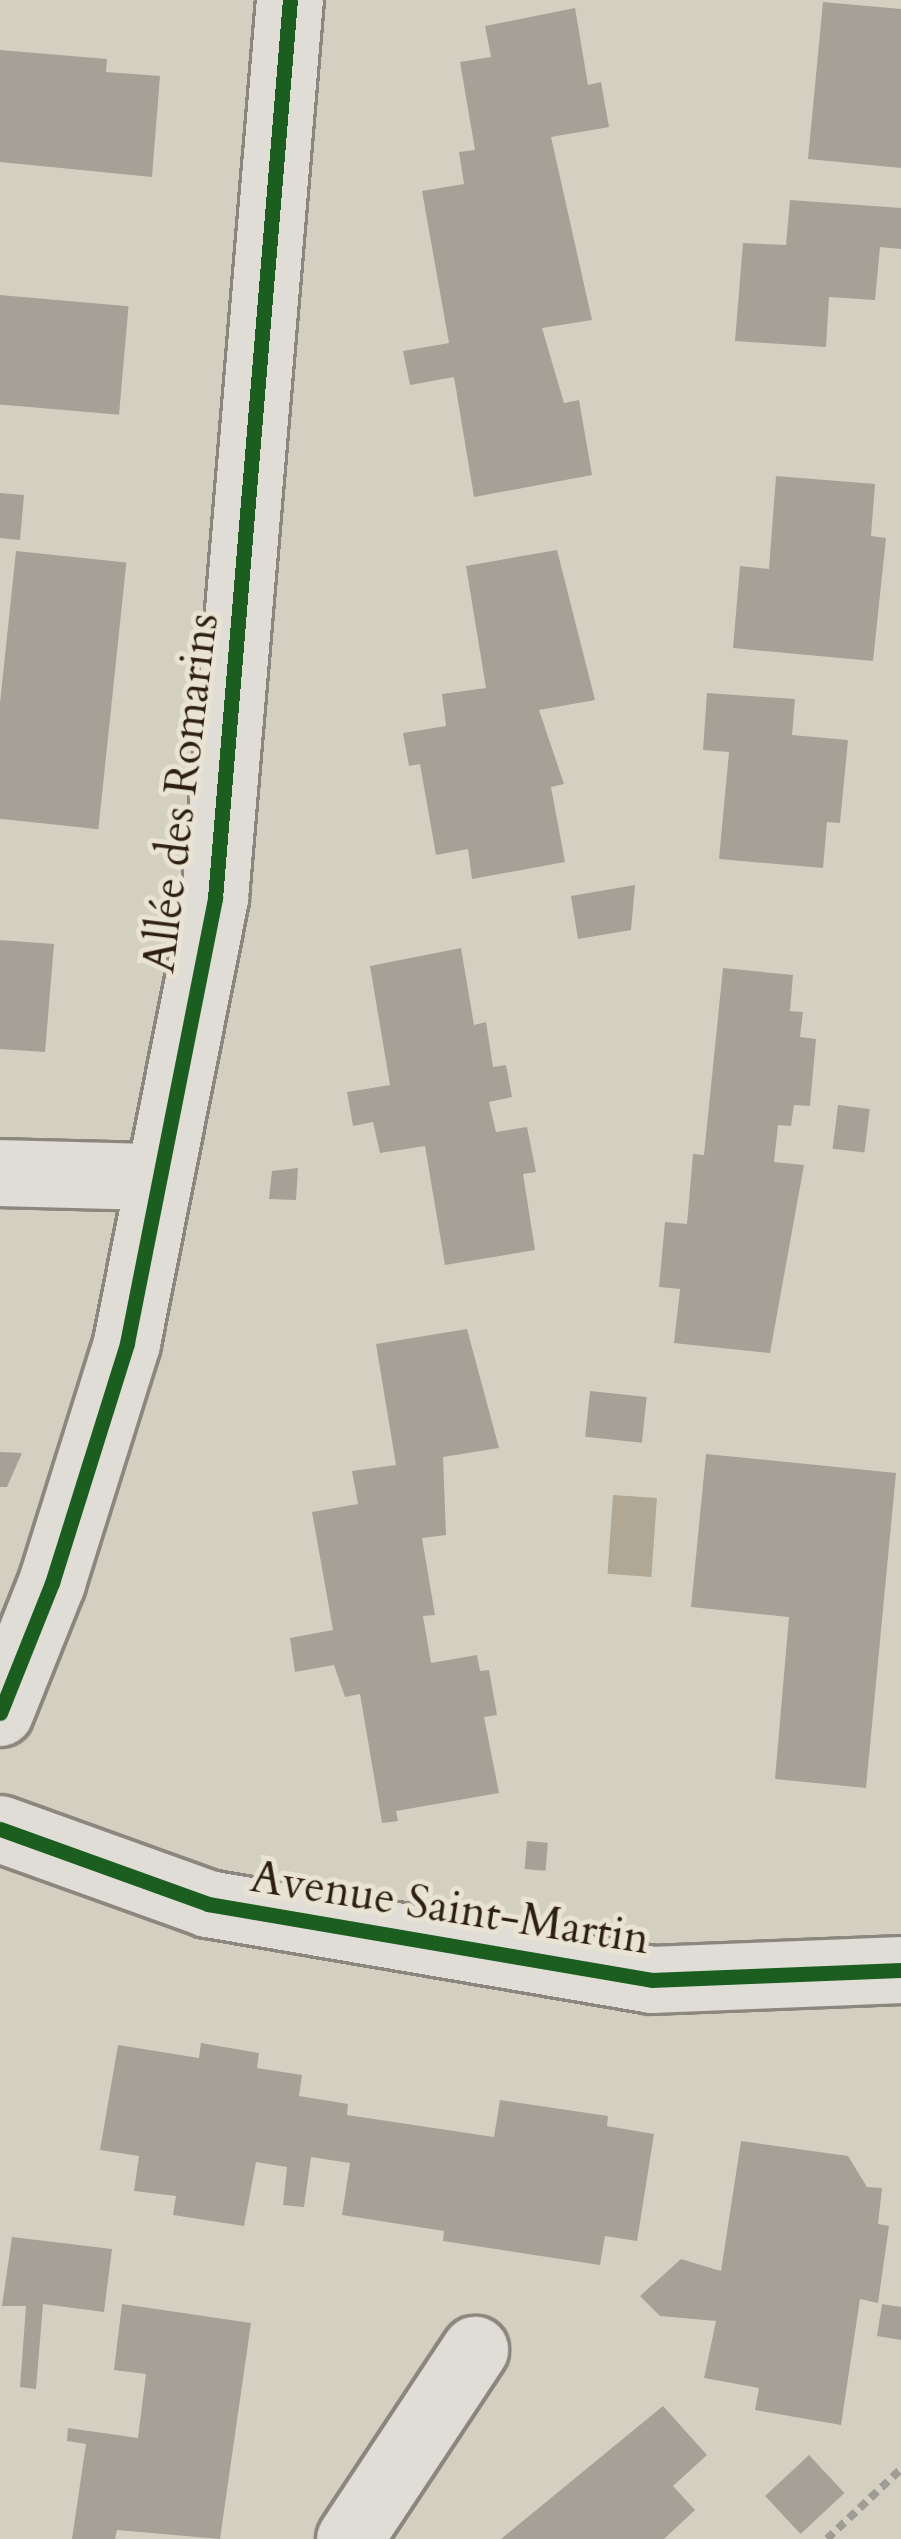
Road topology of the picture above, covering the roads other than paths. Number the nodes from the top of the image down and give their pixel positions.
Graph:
1 (290, 0) edge
2 (0, 1172) edge
3 (156, 1177) junction
4 (0, 1713) edge
5 (0, 1829) edge
6 (901, 1970) edge
7 (475, 2350) dead end
8 (350, 2539) edge

1 - 3 street, Allée des Romarins
2 - 3 street
3 - 4 street, Allée des Romarins
5 - 6 street, Avenue Saint-Martin
7 - 8 street

